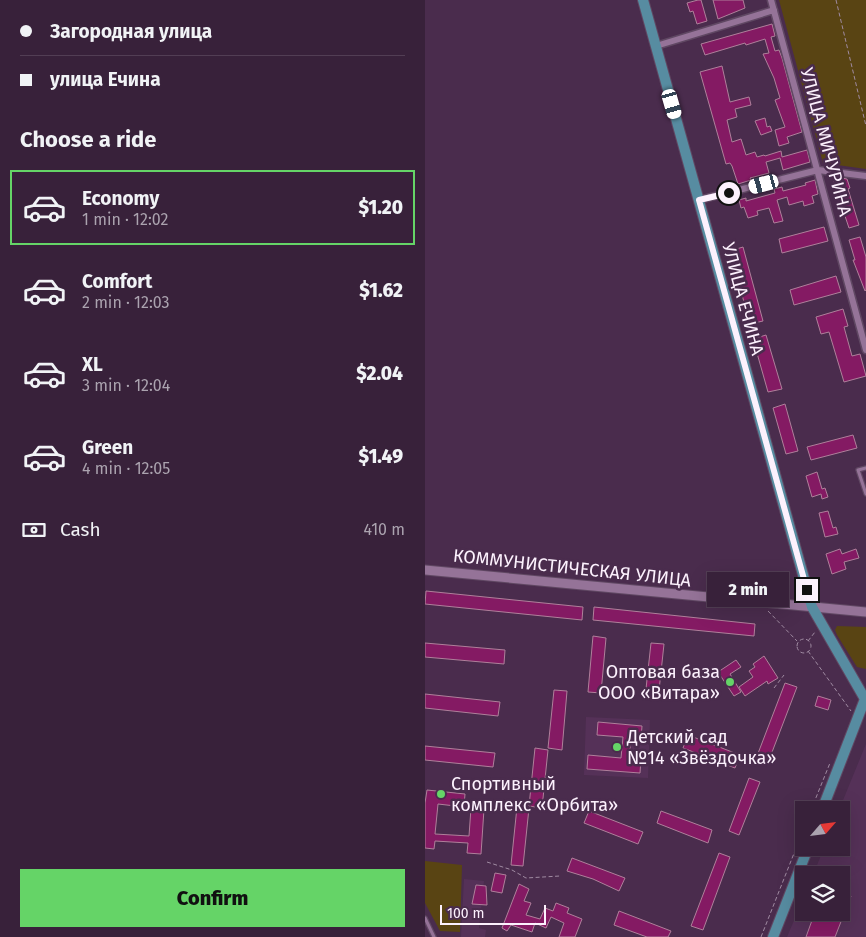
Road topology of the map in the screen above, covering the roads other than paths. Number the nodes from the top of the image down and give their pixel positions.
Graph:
1 (643, 0) edge
2 (771, 0) edge
3 (774, 10) junction
4 (656, 46) junction
5 (818, 170) junction
6 (866, 176) edge
7 (699, 200) junction
8 (866, 350) edge
9 (866, 468) edge
10 (866, 494) edge
11 (425, 570) edge
12 (812, 607) junction
13 (866, 612) edge
14 (865, 697) edge
15 (825, 801) edge
16 (805, 856) edge
17 (425, 918) edge
18 (434, 937) edge
19 (773, 937) edge

1 - 4 main road, УЛИЦА ЕЧИНА
2 - 3 street, УЛИЦА МИЧУРИНА
3 - 4 street
3 - 5 street, УЛИЦА МИЧУРИНА
4 - 7 main road, УЛИЦА ЕЧИНА
5 - 6 street
5 - 7 street
5 - 8 street, УЛИЦА МИЧУРИНА
7 - 12 main road, УЛИЦА ЕЧИНА
9 - 10 lane
11 - 12 main road, КОММУНИСТИЧЕСКАЯ УЛИЦА
12 - 13 main road, КОММУНИСТИЧЕСКАЯ УЛИЦА
12 - 14 main road, УЛИЦА ЕЧИНА
14 - 15 main road
16 - 19 main road
17 - 18 lane

